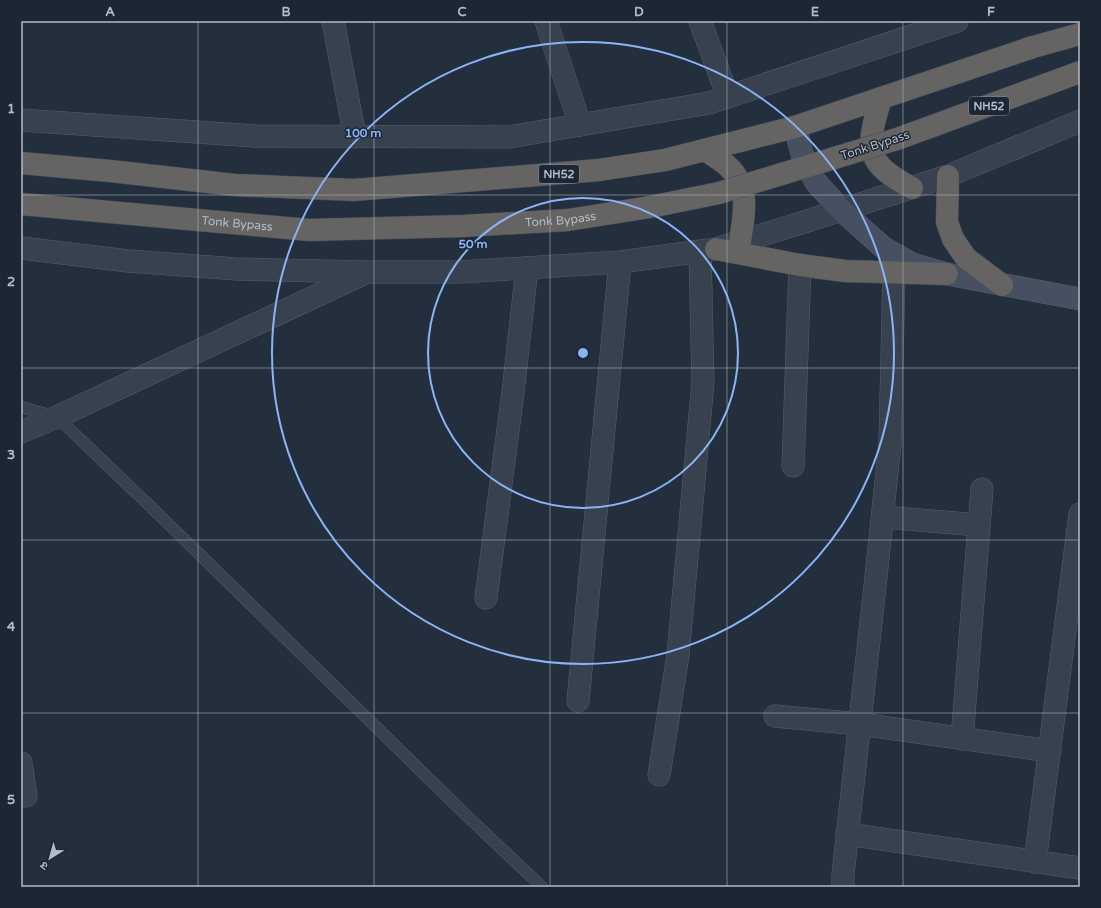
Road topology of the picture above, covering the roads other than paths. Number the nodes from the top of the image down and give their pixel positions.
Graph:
1 (332, 21) edge
2 (546, 21) edge
3 (700, 21) edge
4 (957, 21) edge
5 (1074, 21) edge
6 (1080, 34) edge
7 (1034, 47) junction
8 (1080, 72) edge
9 (728, 97) junction
10 (881, 98) junction
11 (21, 120) edge
12 (1080, 121) edge
13 (580, 125) junction
14 (795, 127) junction
15 (355, 137) junction
16 (705, 150) junction
17 (21, 163) edge
18 (948, 176) junction
19 (912, 188) junction
20 (21, 204) edge
21 (841, 210) junction
22 (740, 242) junction
23 (21, 248) edge
24 (708, 250) junction
25 (620, 262) junction
26 (800, 265) junction
27 (527, 268) junction
28 (367, 272) junction
29 (894, 272) junction
30 (947, 274) junction
31 (1002, 284) junction
32 (1080, 299) edge
33 (21, 407) edge
34 (57, 417) junction
35 (21, 432) edge
36 (792, 466) dead end
37 (982, 489) dead end
38 (1080, 514) edge
39 (882, 517) junction
40 (979, 526) junction
41 (486, 598) dead end
42 (578, 701) dead end
43 (775, 716) dead end
44 (860, 724) junction
45 (962, 739) junction
46 (1050, 751) junction
47 (21, 763) edge
48 (659, 775) dead end
49 (26, 796) dead end
50 (847, 834) junction
51 (1035, 862) junction
52 (1080, 868) edge
53 (542, 887) edge
54 (842, 887) edge

1 - 15 street
2 - 13 street
3 - 9 street
4 - 9 street
5 - 7 highway
6 - 7 highway, NH52
7 - 10 highway, NH52
8 - 20 highway, Tonk Bypass / NH52, bridge
9 - 13 street
10 - 14 highway, NH52
10 - 19 highway
11 - 15 street
12 - 18 street
13 - 15 street
14 - 16 highway, NH52
14 - 21 main road
16 - 17 highway, NH52
16 - 22 highway
18 - 19 street
18 - 31 highway
19 - 21 street
21 - 22 street
21 - 30 main road
22 - 24 street
23 - 28 street
24 - 25 street
24 - 26 highway
24 - 48 street
25 - 27 street
25 - 42 street
26 - 29 highway
26 - 36 street
27 - 28 street
27 - 41 street
28 - 34 street
29 - 30 highway
29 - 39 street
30 - 31 main road
31 - 32 main road
33 - 34 lane
34 - 35 street
34 - 53 lane
37 - 40 street
38 - 46 street
39 - 40 street
39 - 44 street
40 - 45 street
43 - 44 street
44 - 45 street
44 - 50 street
45 - 46 street
46 - 51 street
47 - 49 street
50 - 51 street
50 - 54 street
51 - 52 street

